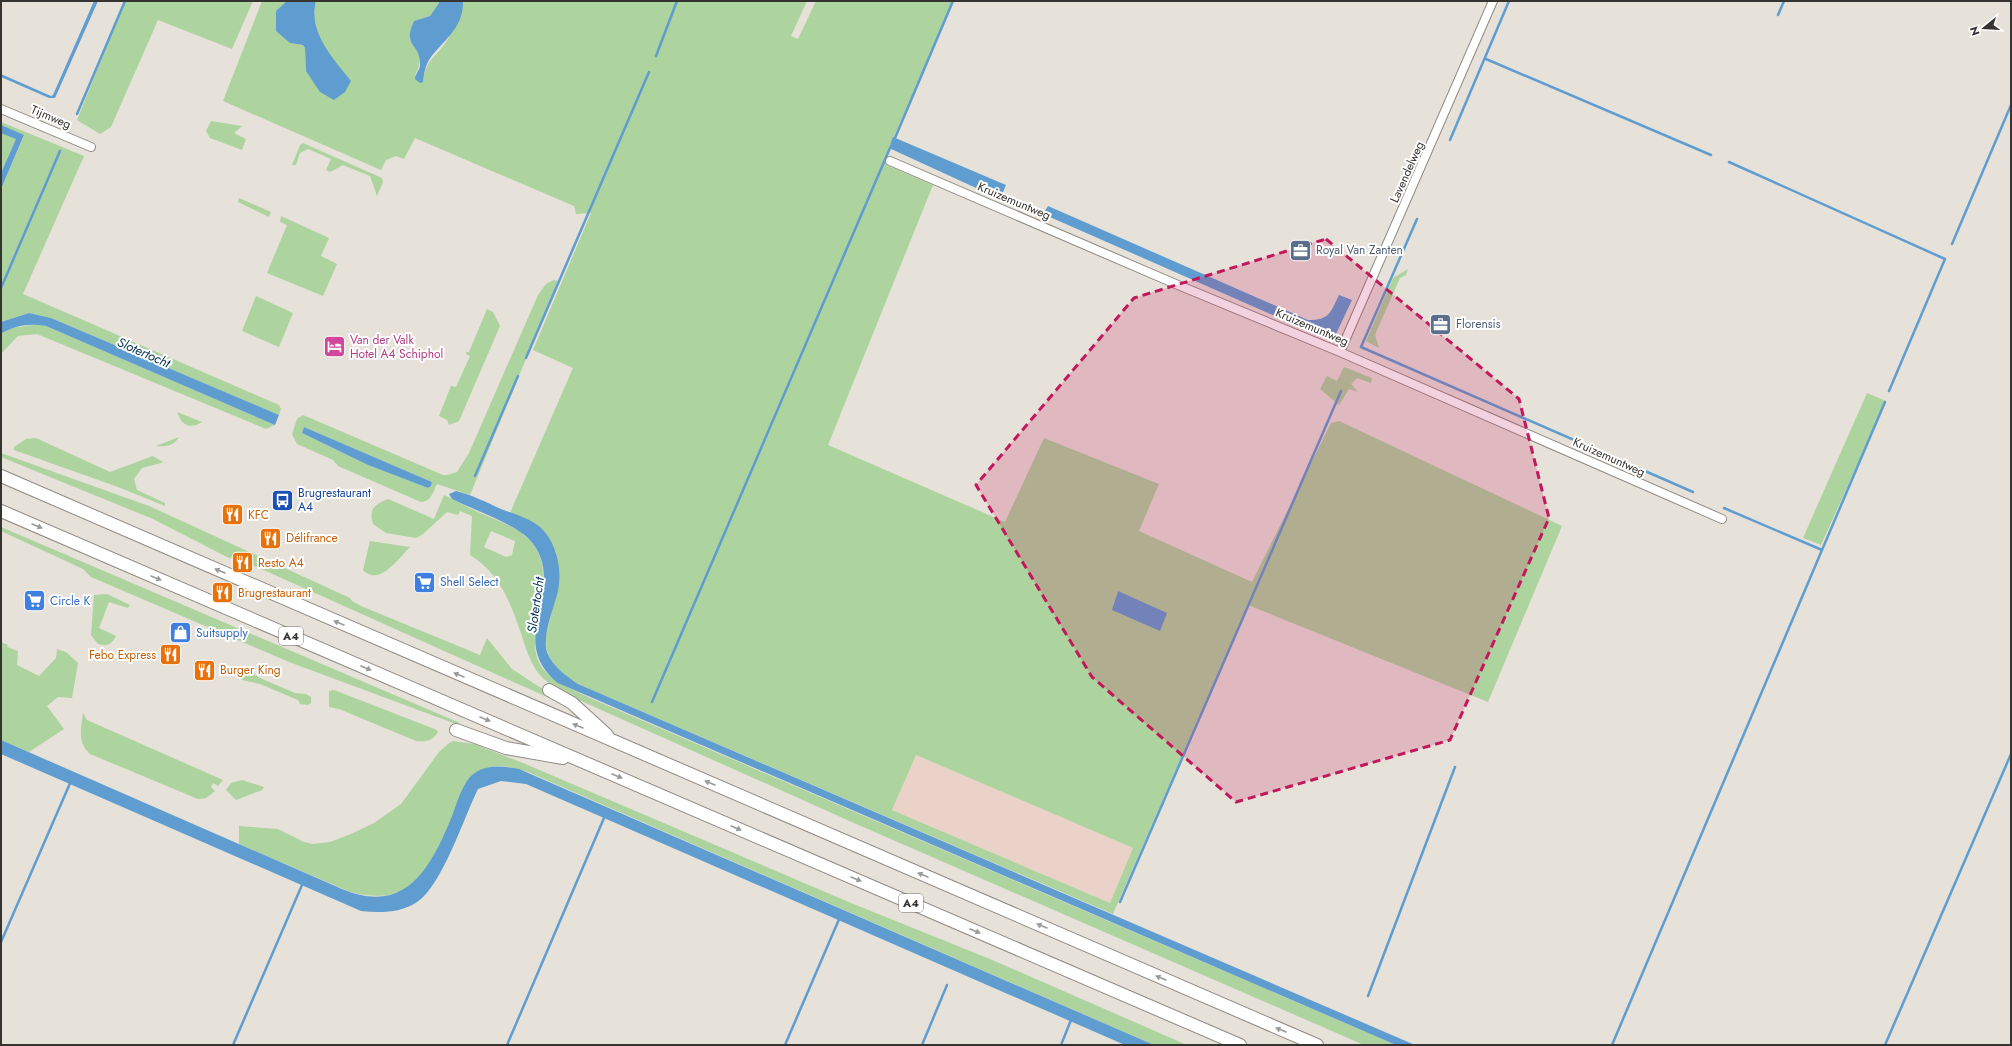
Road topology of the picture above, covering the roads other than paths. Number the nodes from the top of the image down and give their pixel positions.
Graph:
1 (1493, 1) edge
2 (1, 108) edge
3 (91, 147) dead end
4 (890, 161) dead end
5 (1340, 352) junction
6 (1, 476) edge
7 (1, 511) edge
8 (1722, 519) dead end
9 (549, 690) dead end
10 (456, 730) dead end
11 (614, 742) junction
12 (581, 761) junction
13 (1240, 1045) edge
14 (1317, 1045) edge

1 - 5 street, Lavendelweg
2 - 3 street, Tijmweg
4 - 5 street, Kruizemuntweg
5 - 8 street, Kruizemuntweg
11 -> 6 highway, A4
7 -> 12 highway, A4
9 - 11 highway, A4
10 - 12 highway, A4
14 -> 11 highway, A4
12 -> 13 highway, A4

